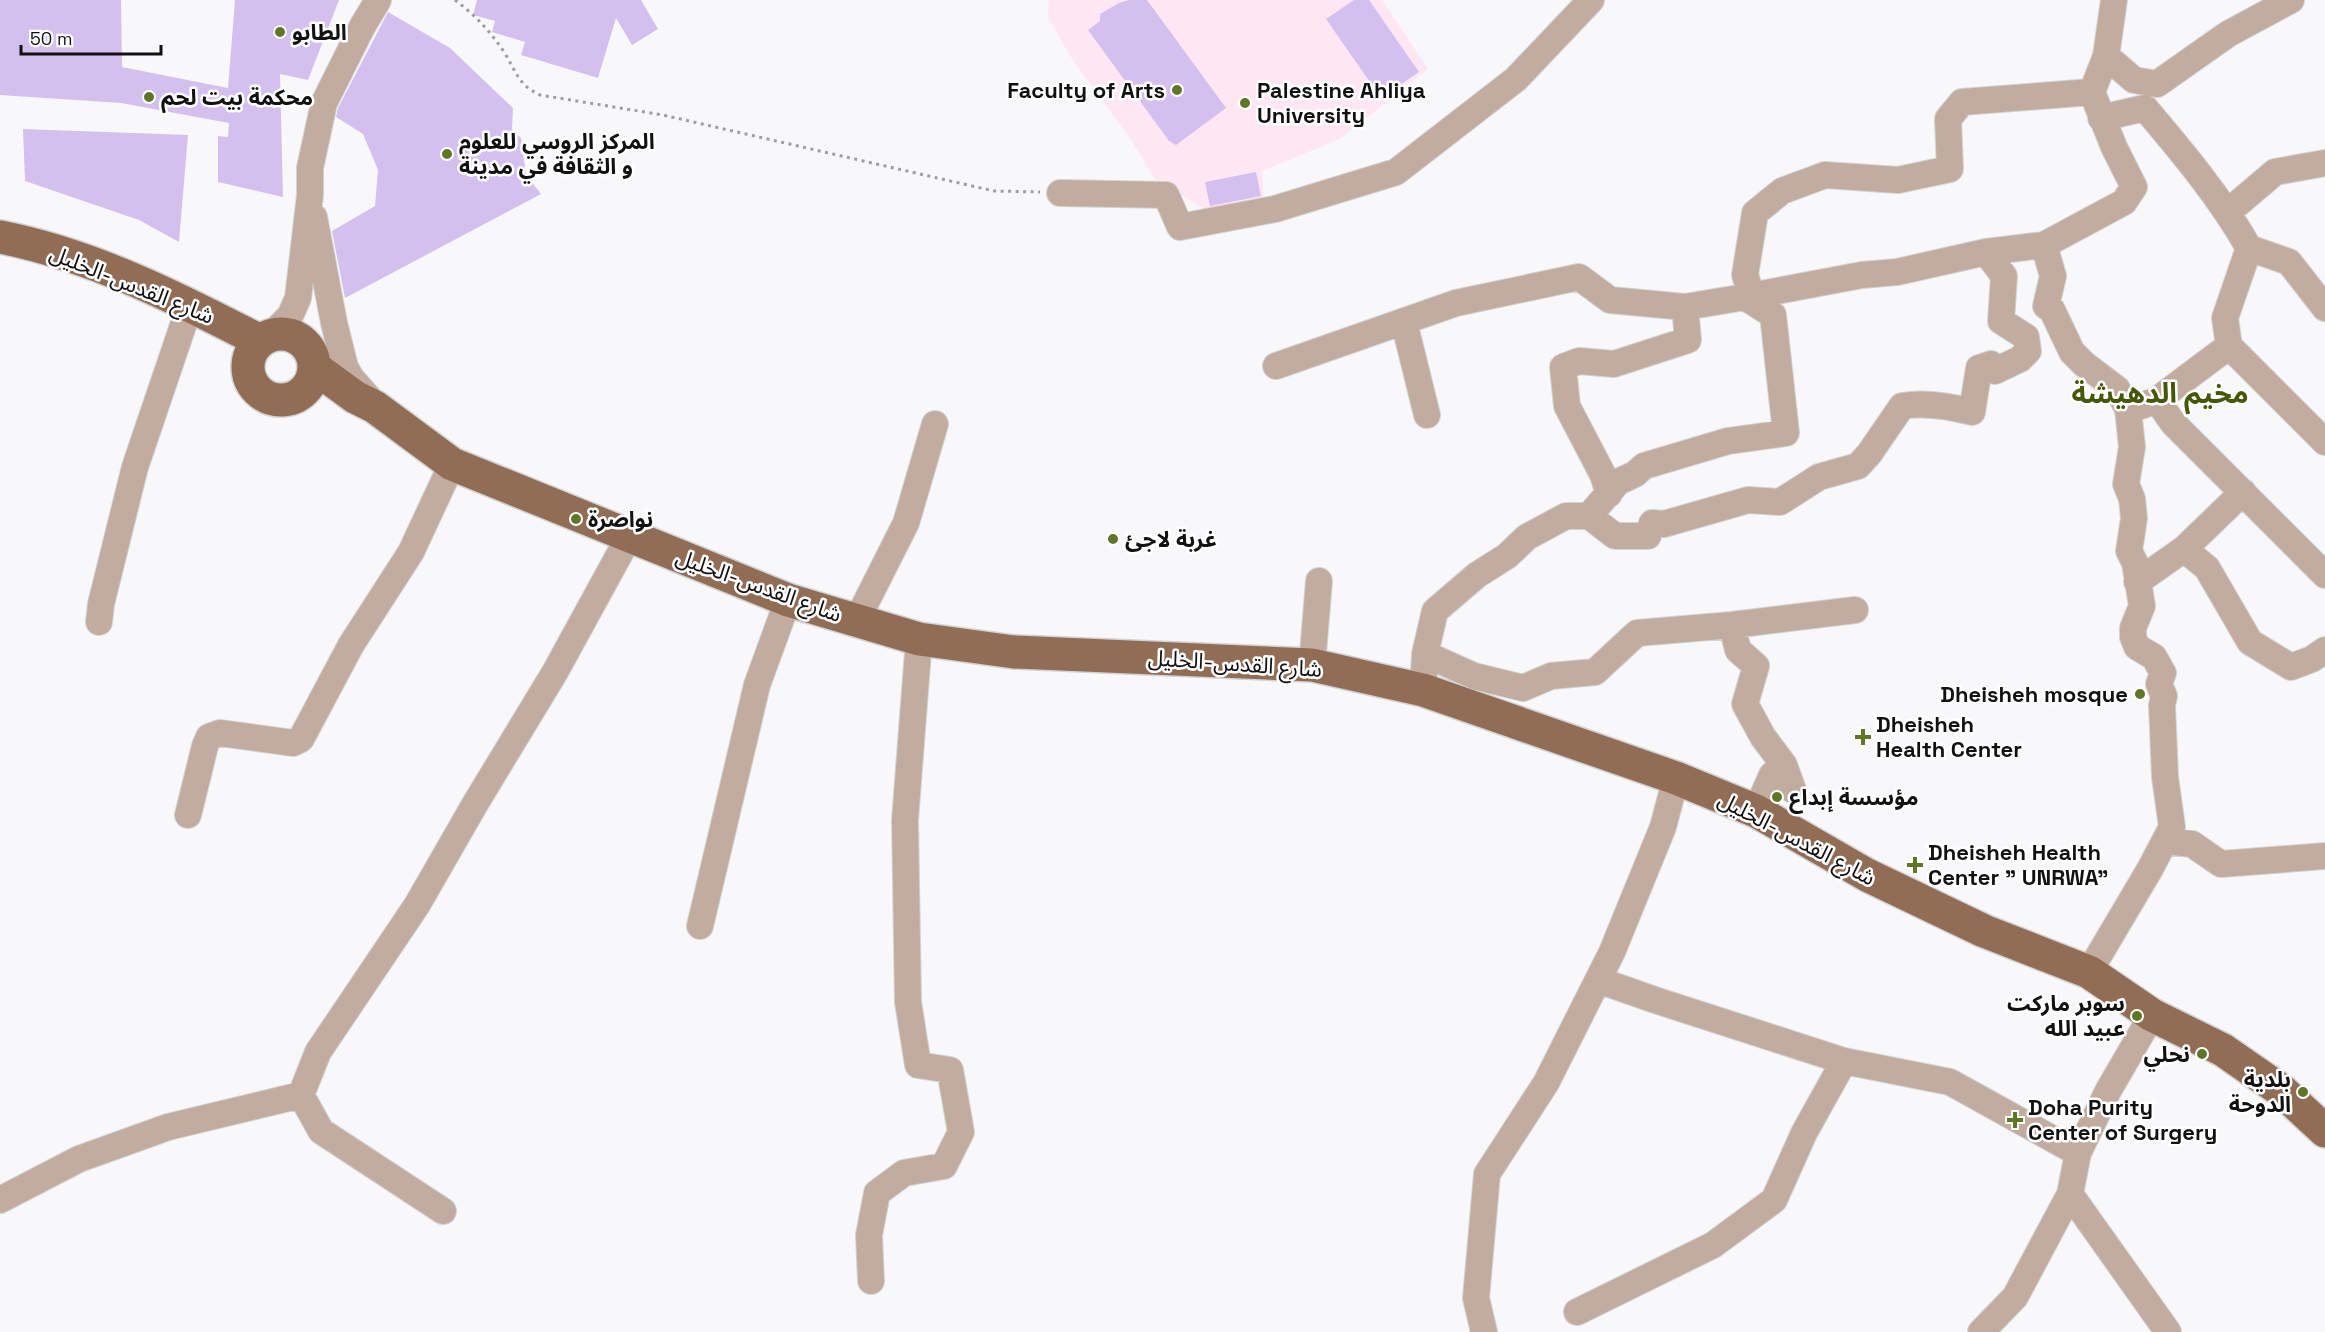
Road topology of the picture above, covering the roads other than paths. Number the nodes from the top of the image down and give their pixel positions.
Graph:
1 (378, 0) edge
2 (1591, 0) edge
3 (2114, 0) edge
4 (2291, 0) edge
5 (2106, 56) junction
6 (2092, 92) junction
7 (2101, 118) junction
8 (2325, 163) edge
9 (1060, 193) road end
10 (310, 195) junction
11 (2228, 212) junction
12 (0, 237) edge
13 (2044, 245) junction
14 (2249, 248) junction
15 (1986, 252) junction
16 (1749, 296) junction
17 (190, 305) junction
18 (1685, 307) junction
19 (2325, 308) edge
20 (1404, 322) junction
21 (265, 338) junction
22 (2229, 346) junction
23 (1276, 366) dead end
24 (314, 367) junction
25 (2157, 400) junction
26 (375, 407) junction
27 (2128, 409) junction
28 (1427, 415) dead end
29 (935, 424) dead end
30 (2325, 442) edge
31 (452, 464) junction
32 (2243, 492) junction
33 (1609, 494) junction
34 (1589, 516) junction
35 (630, 535) junction
36 (2184, 549) junction
37 (2325, 575) edge
38 (1319, 581) dead end
39 (2137, 582) junction
40 (788, 600) junction
41 (1854, 610) dead end
42 (857, 620) junction
43 (99, 622) dead end
44 (1732, 625) junction
45 (919, 639) junction
46 (2325, 650) edge
47 (1425, 654) junction
48 (1312, 665) junction
49 (1423, 690) junction
50 (1784, 765) junction
51 (1676, 778) junction
52 (1793, 790) dead end
53 (1755, 811) junction
54 (188, 815) dead end
55 (2165, 841) junction
56 (2325, 856) edge
57 (700, 926) dead end
58 (2089, 972) junction
59 (1598, 980) junction
60 (2152, 1015) junction
61 (1844, 1061) junction
62 (301, 1095) junction
63 (2325, 1131) edge
64 (2079, 1153) junction
65 (2070, 1194) junction
66 (0, 1200) edge
67 (443, 1210) dead end
68 (872, 1281) dead end
69 (1577, 1312) dead end
70 (1484, 1332) edge
71 (1981, 1332) edge
72 (2168, 1332) edge

1 - 10 street
2 - 9 street
3 - 5 street
4 - 5 street
5 - 6 street
6 - 7 street
6 - 16 street
7 - 11 street
7 - 13 street
8 - 11 street
10 - 21 street
10 - 26 street
11 - 14 street
12 - 17 main road, شارع القدس-الخليل
13 - 15 street
13 - 27 street
14 - 19 street
14 - 22 street
15 - 16 street
15 - 34 street
16 - 18 street
16 - 33 street
17 - 21 main road, شارع القدس-الخليل
17 - 43 street
18 - 20 street
18 - 33 street
20 - 23 street
20 - 28 street
21 - 24 main road
21 - 24 main road
22 - 25 street
22 - 30 street
24 - 26 main road, شارع القدس-الخليل
25 - 27 street
25 - 32 street
26 - 31 main road, شارع القدس-الخليل
27 - 39 street
29 - 42 street
31 - 35 main road, شارع القدس-الخليل
31 - 54 street
32 - 36 street
32 - 37 street
33 - 34 street
34 - 47 street
35 - 40 main road, شارع القدس-الخليل
35 - 62 street
36 - 39 street
36 - 46 street
38 - 48 street
39 - 55 street
40 - 42 main road, شارع القدس-الخليل
40 - 57 street
41 - 44 street
42 - 45 main road, شارع القدس-الخليل
44 - 47 street
44 - 50 street
45 - 48 main road, شارع القدس-الخليل
45 - 68 street
47 - 49 street
48 - 49 main road, شارع القدس-الخليل
49 - 51 main road, شارع القدس-الخليل
50 - 52 street
50 - 53 street
51 - 53 main road, شارع القدس-الخليل
51 - 59 street
53 - 58 main road, شارع القدس-الخليل
55 - 56 street
55 - 58 street
58 - 60 main road, شارع القدس-الخليل
59 - 61 street
59 - 70 street
60 - 63 main road, شارع القدس-الخليل
60 - 64 street
61 - 64 street
61 - 69 street
62 - 66 street
62 - 67 street
64 - 65 street
65 - 71 street
65 - 72 street

